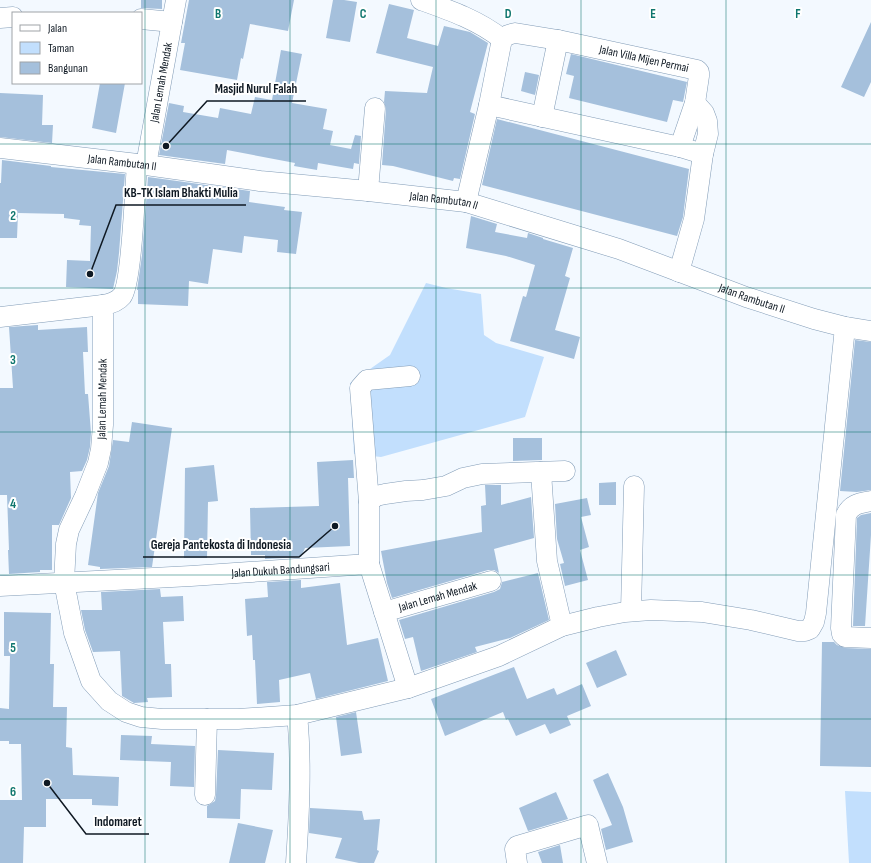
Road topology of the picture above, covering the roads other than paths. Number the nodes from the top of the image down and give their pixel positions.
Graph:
1 (176, 0) edge
2 (420, 0) edge
3 (12, 17) edge
4 (0, 18) edge
5 (142, 19) edge
6 (172, 22) junction
7 (502, 39) junction
8 (558, 40) junction
9 (695, 103) junction
10 (489, 105) junction
11 (375, 108) dead end
12 (542, 117) junction
13 (0, 148) edge
14 (680, 148) junction
15 (703, 154) junction
16 (141, 164) junction
17 (368, 190) junction
18 (466, 202) junction
19 (680, 272) junction
20 (103, 305) junction
21 (0, 316) edge
22 (845, 327) junction
23 (871, 331) edge
24 (410, 376) dead end
25 (566, 471) dead end
26 (540, 472) junction
27 (634, 486) dead end
28 (871, 501) edge
29 (369, 502) junction
30 (369, 564) junction
31 (491, 581) dead end
32 (64, 582) junction
33 (0, 586) edge
34 (631, 611) junction
35 (384, 612) junction
36 (562, 626) junction
37 (871, 638) edge
38 (408, 688) junction
39 (297, 715) junction
40 (208, 719) junction
41 (205, 795) dead end
42 (296, 863) edge
43 (517, 863) edge
44 (597, 863) edge

1 - 6 street, Jalan Lemah Mendak
2 - 7 street
3 - 4 street
5 - 6 street
6 - 16 street, Jalan Lemah Mendak
7 - 8 street, Jalan Villa Mijen Permai
7 - 10 street
8 - 9 street, Jalan Villa Mijen Permai
8 - 12 street
9 - 14 street, Jalan Villa Mijen Permai
9 - 15 street
10 - 12 street
10 - 18 street
11 - 17 street
12 - 14 street
13 - 16 street, Jalan Rambutan II
14 - 15 street
15 - 19 street
16 - 17 street, Jalan Rambutan II
16 - 20 street, Jalan Lemah Mendak
17 - 18 street, Jalan Rambutan II
18 - 19 street, Jalan Rambutan II
19 - 22 street, Jalan Rambutan II
20 - 21 street, Jalan Lemah Mendak
20 - 32 street, Jalan Lemah Mendak
22 - 23 street, Jalan Rambutan II
22 - 34 street
24 - 29 street
25 - 26 street
26 - 29 street
26 - 36 street
27 - 34 street
28 - 37 street
29 - 30 street
30 - 32 street, Jalan Dukuh Bandungsari
30 - 35 street
31 - 35 street, Jalan Lemah Mendak
32 - 33 street, Jalan Dukuh Bandungsari
32 - 40 street
34 - 36 street
35 - 38 street
36 - 38 street
38 - 39 street
39 - 40 street
39 - 42 street
40 - 41 street
43 - 44 street

